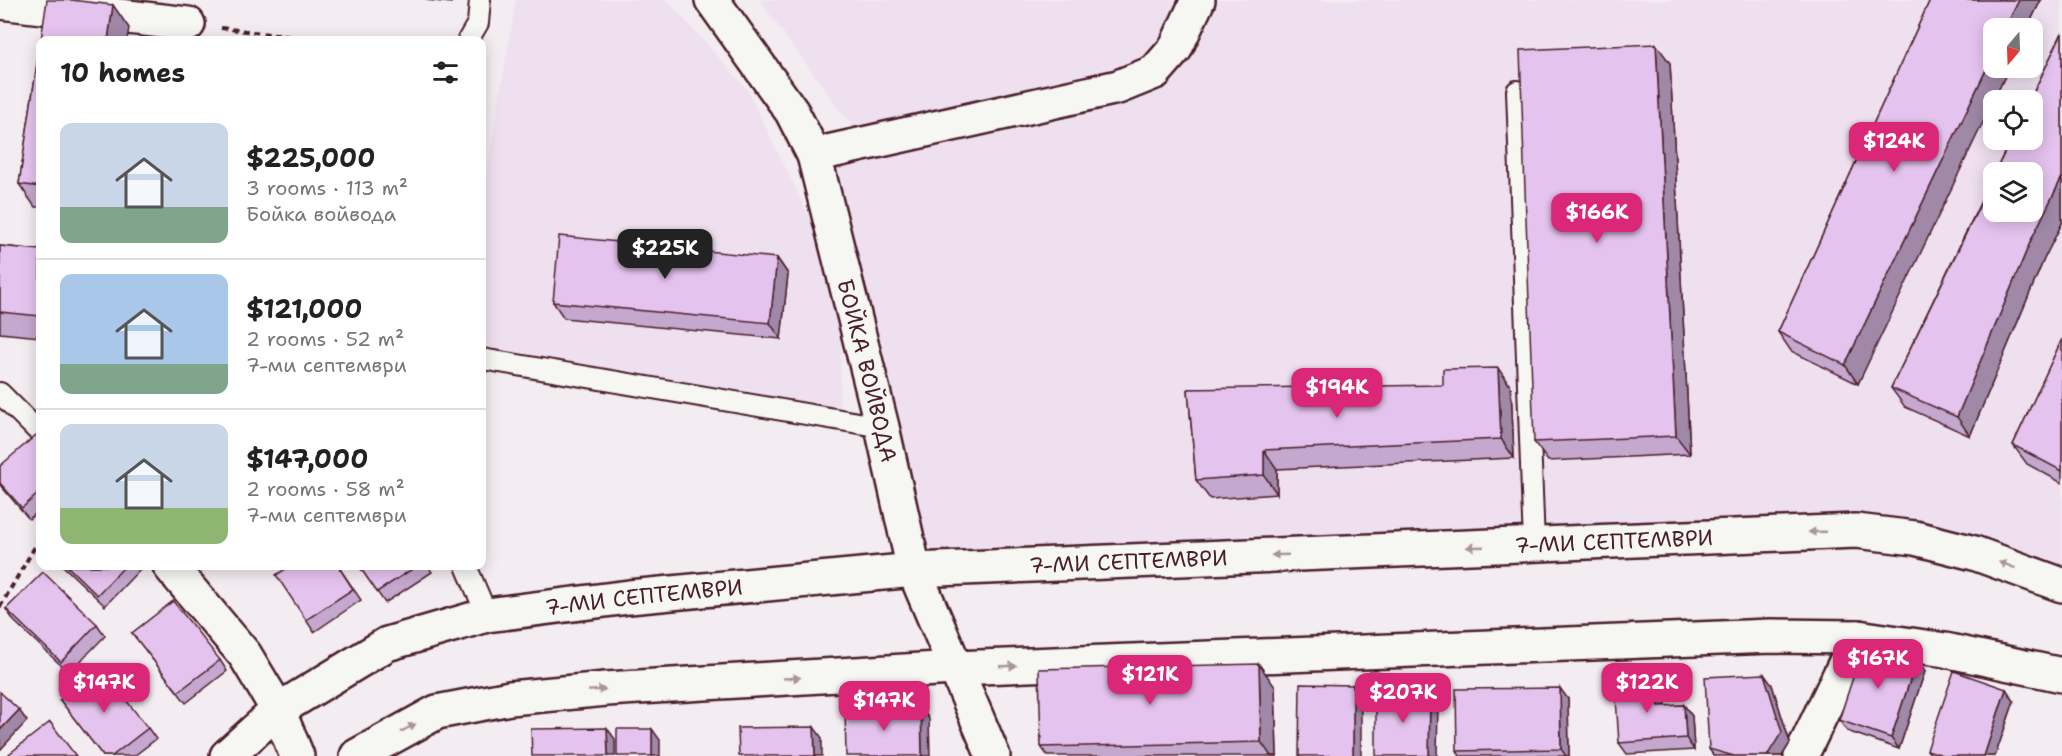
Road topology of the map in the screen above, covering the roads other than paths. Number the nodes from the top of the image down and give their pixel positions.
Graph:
1 (480, 0) edge
2 (712, 0) edge
3 (1198, 0) edge
4 (0, 2) edge
5 (188, 22) edge
6 (470, 36) edge
7 (1516, 91) dead end
8 (814, 155) junction
9 (486, 360) edge
10 (0, 393) edge
11 (882, 427) junction
12 (36, 429) edge
13 (1534, 545) junction
14 (174, 570) edge
15 (468, 570) edge
16 (914, 570) junction
17 (2062, 585) edge
18 (487, 615) junction
19 (1858, 637) junction
20 (954, 669) junction
21 (2062, 675) edge
22 (278, 710) junction
23 (226, 756) edge
24 (297, 756) edge
25 (357, 756) edge
26 (993, 756) edge
27 (1801, 756) edge

1 - 6 lane
2 - 8 main road, БОЙКА ВОЙВОДА
3 - 8 main road
4 - 5 main road
7 - 13 lane
8 - 11 main road, БОЙКА ВОЙВОДА
9 - 11 lane
10 - 12 lane
11 - 16 main road, БОЙКА ВОЙВОДА
13 -> 16 main road, 7-МИ СЕПТЕМВРИ
17 -> 13 main road, 7-МИ СЕПТЕМВРИ
14 - 22 main road
15 - 18 lane
16 - 18 main road, 7-МИ СЕПТЕМВРИ
16 - 20 main road, БОЙКА ВОЙВОДА
18 - 22 main road, 7-МИ СЕПТЕМВРИ
20 -> 19 main road
19 - 21 main road
19 - 27 main road
25 -> 20 main road
20 - 26 main road, БОЙКА ВОЙВОДА
22 - 23 main road, 7-МИ СЕПТЕМВРИ
22 - 24 main road

